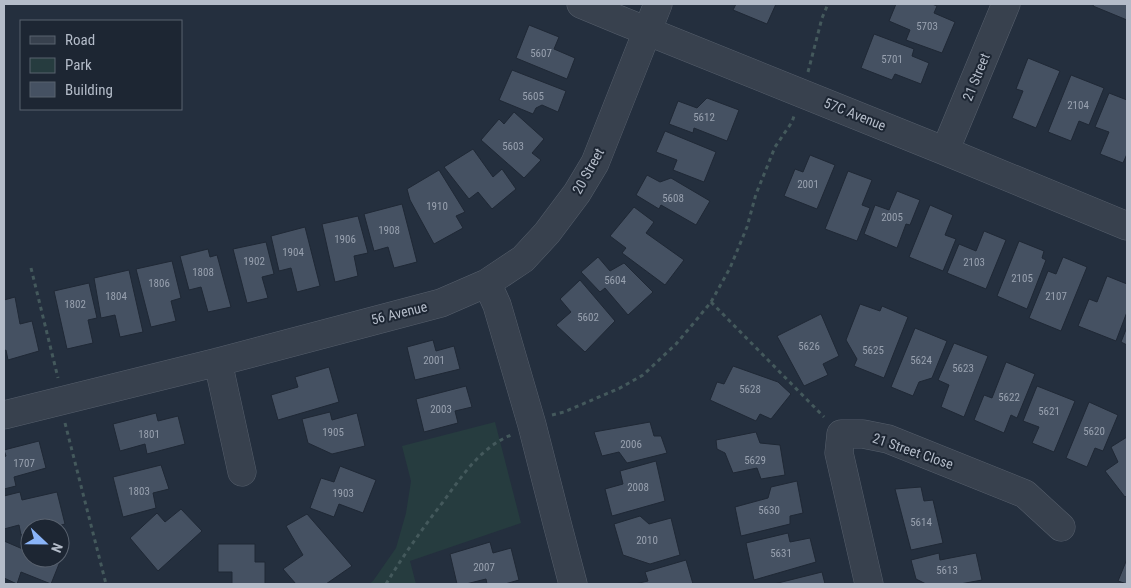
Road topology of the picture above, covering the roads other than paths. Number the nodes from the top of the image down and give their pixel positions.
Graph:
1 (581, 4) edge
2 (658, 4) edge
3 (1006, 4) edge
4 (647, 31) junction
5 (946, 151) junction
6 (1127, 226) edge
7 (487, 283) junction
8 (218, 362) junction
9 (4, 415) edge
10 (242, 472) dead end
11 (1061, 527) dead end
12 (573, 584) edge
13 (868, 584) edge

1 - 4 street, 57C Avenue
2 - 4 street, 20 Street
3 - 5 street, 21 Street
4 - 5 street, 57C Avenue
4 - 7 street, 20 Street
5 - 6 street, 57C Avenue
7 - 8 street, 56 Avenue
7 - 12 street
8 - 9 street, 56 Avenue
8 - 10 street
11 - 13 street, 21 Street Close

